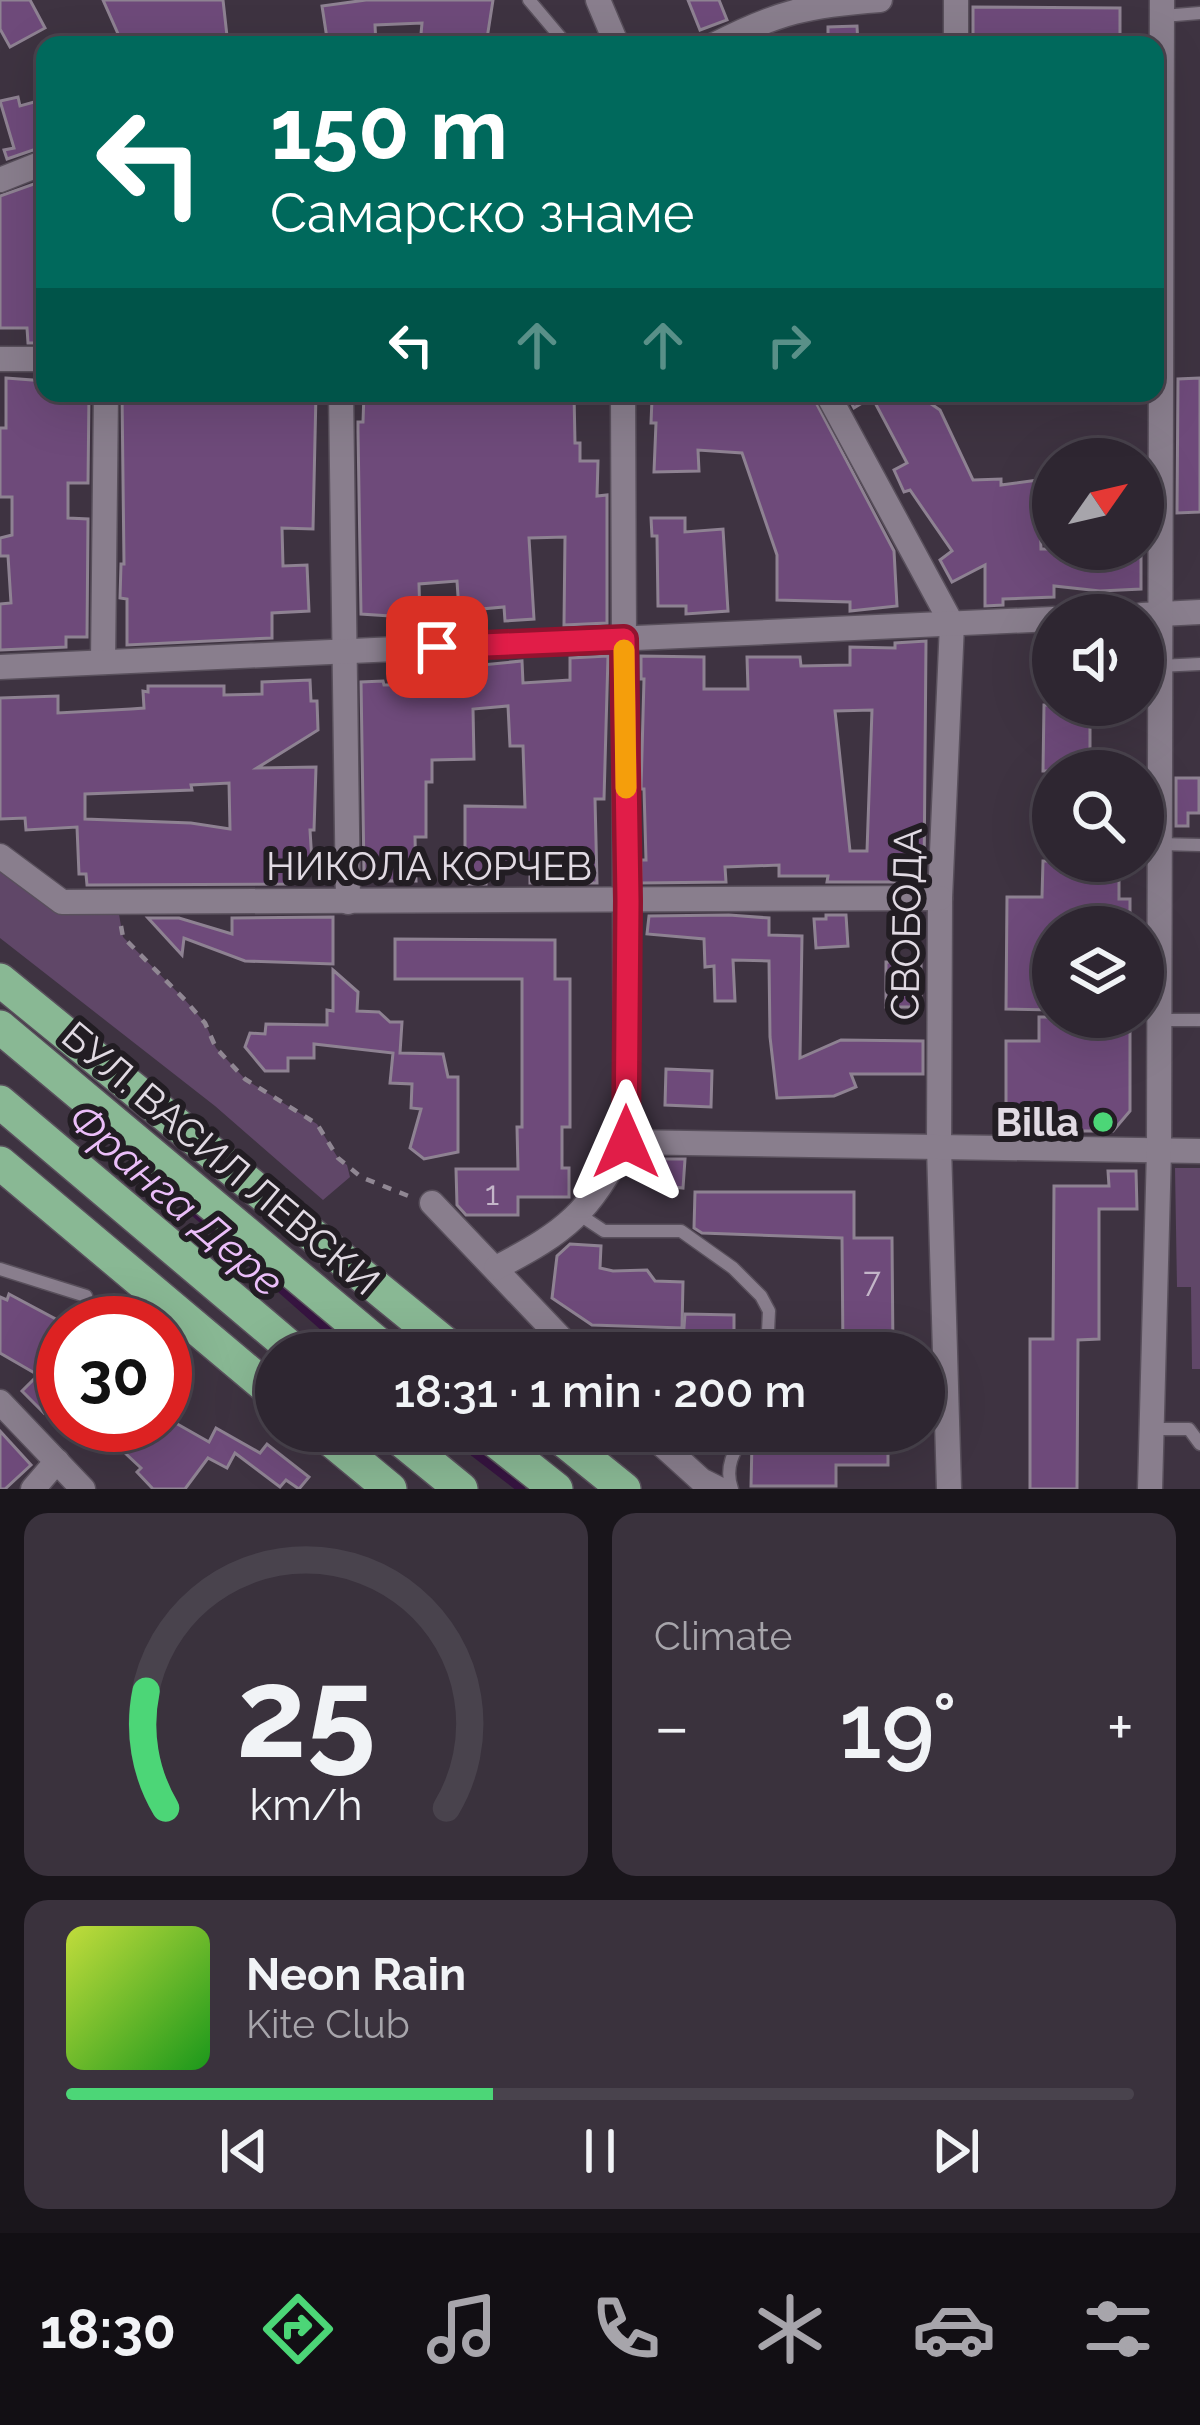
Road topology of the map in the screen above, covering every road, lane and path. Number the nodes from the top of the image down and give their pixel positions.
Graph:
1 (530, 0) edge
2 (598, 0) edge
3 (880, 0) edge
4 (956, 0) edge
5 (850, 1) edge
6 (1162, 8) edge
7 (1200, 13) edge
8 (560, 36) edge
9 (612, 36) edge
10 (732, 36) edge
11 (956, 36) edge
12 (36, 165) edge
13 (36, 165) edge
14 (0, 171) edge
15 (0, 180) edge
16 (0, 359) edge
17 (36, 359) edge
18 (106, 402) edge
19 (341, 402) edge
20 (623, 402) edge
21 (832, 402) edge
22 (1155, 402) edge
23 (1150, 594) edge
24 (1200, 612) edge
25 (1164, 614) edge
26 (1032, 620) edge
27 (952, 624) junction
28 (624, 639) junction
29 (344, 651) junction
30 (103, 662) junction
31 (1200, 664) edge
32 (1164, 666) edge
33 (0, 667) edge
34 (1164, 844) edge
35 (1200, 845) edge
36 (0, 856) edge
37 (940, 898) junction
38 (628, 901) junction
39 (348, 902) junction
40 (117, 903) junction
41 (0, 980) edge
42 (1164, 1020) edge
43 (1200, 1020) edge
44 (0, 1027) edge
45 (1159, 1038) edge
46 (0, 1102) edge
47 (626, 1142) junction
48 (939, 1147) junction
49 (1159, 1150) junction
50 (1200, 1151) edge
51 (0, 1162) edge
52 (432, 1203) joint
53 (580, 1215) junction
54 (496, 1268) junction
55 (0, 1269) edge
56 (86, 1296) dead end
57 (272, 1332) edge
58 (364, 1332) edge
59 (431, 1332) edge
60 (555, 1332) edge
61 (768, 1332) edge
62 (255, 1377) edge
63 (0, 1402) edge
64 (1152, 1429) junction
65 (1200, 1444) edge
66 (345, 1452) edge
67 (416, 1452) edge
68 (509, 1452) edge
69 (577, 1452) edge
70 (670, 1452) edge
71 (734, 1452) edge
72 (57, 1461) junction
73 (33, 1489) edge
74 (83, 1489) edge
75 (390, 1489) edge
76 (461, 1489) edge
77 (556, 1489) edge
78 (624, 1489) edge
79 (719, 1489) edge
80 (732, 1489) edge
81 (949, 1489) edge
82 (1150, 1489) edge

1 - 8 lane
2 - 9 street
3 - 5 street
4 - 11 street
5 - 10 street
6 - 7 lane
12 - 14 lane
13 - 15 street
16 - 17 street
18 - 30 street
19 - 29 street
20 - 28 street
21 - 27 street
22 - 23 street
24 - 25 street
26 - 27 street
27 - 28 street
27 - 37 street, СВОБОДА
28 - 29 street
28 - 38 street
29 - 30 street
29 - 39 street
30 - 33 street
31 - 32 lane
34 - 35 lane
36 - 40 street, НИКОЛА КОРЧЕВ
37 - 38 street, НИКОЛА КОРЧЕВ
37 - 48 street, СВОБОДА
38 - 39 street, НИКОЛА КОРЧЕВ
38 - 47 street
39 - 40 street, НИКОЛА КОРЧЕВ
40 - 52 path
41 - 59 highway
42 - 43 lane
44 - 58 highway, БУЛ. ВАСИЛ ЛЕВСКИ
45 - 49 street
46 - 57 highway
47 - 48 street
47 - 53 street
48 - 49 street
48 - 81 street, СВОБОДА
49 - 50 street
49 - 64 street
51 - 62 highway
52 - 54 street
53 - 54 street
53 - 61 lane
54 - 60 street
55 - 56 lane
63 - 72 street
64 - 65 lane
64 - 82 street
66 - 75 highway
67 - 76 highway
68 - 77 highway
69 - 78 highway
70 - 79 street
71 - 80 lane
72 - 73 street
72 - 74 street

